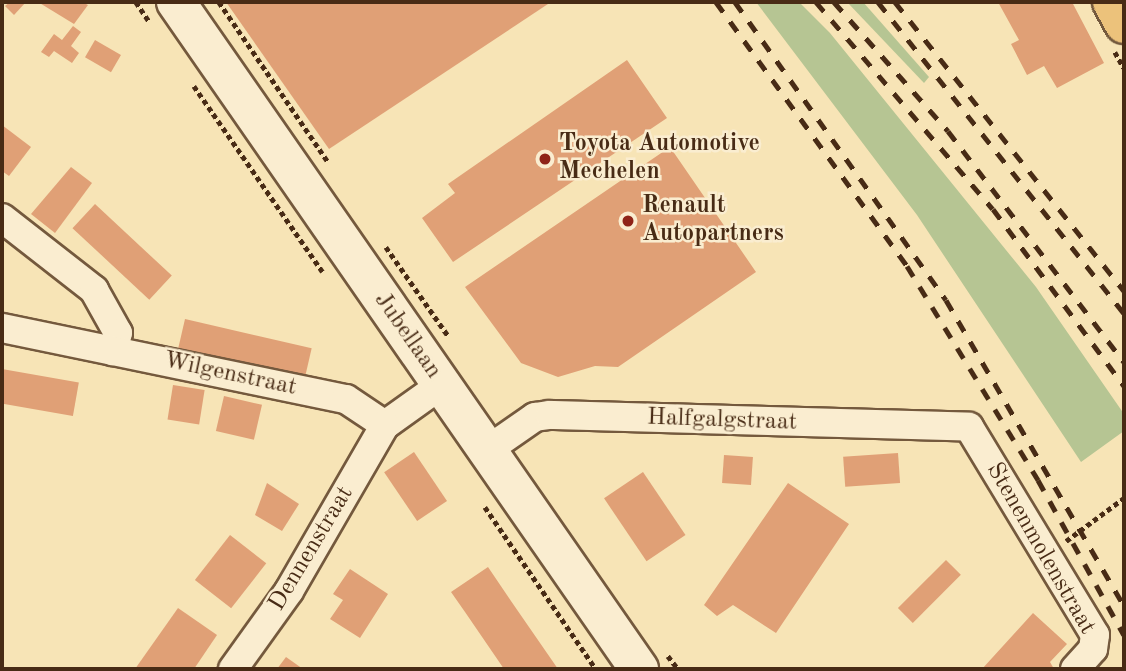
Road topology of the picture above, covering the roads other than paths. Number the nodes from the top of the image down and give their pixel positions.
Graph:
1 (176, 2) edge
2 (1112, 2) edge
3 (1124, 24) edge
4 (2, 218) edge
5 (2, 328) edge
6 (113, 351) junction
7 (441, 385) junction
8 (385, 425) junction
9 (969, 427) joint
10 (486, 451) junction
11 (1077, 668) edge
12 (233, 669) edge
13 (639, 669) edge

1 - 7 main road, Jubellaan
2 - 3 main road
4 - 6 street
5 - 6 street, Wilgenstraat
6 - 8 street, Wilgenstraat
7 - 8 street
7 - 10 main road, Jubellaan
8 - 12 street, Dennenstraat
9 - 10 street, Halfgalgstraat
9 - 11 street, Stenenmolenstraat
10 - 13 main road, Jubellaan

